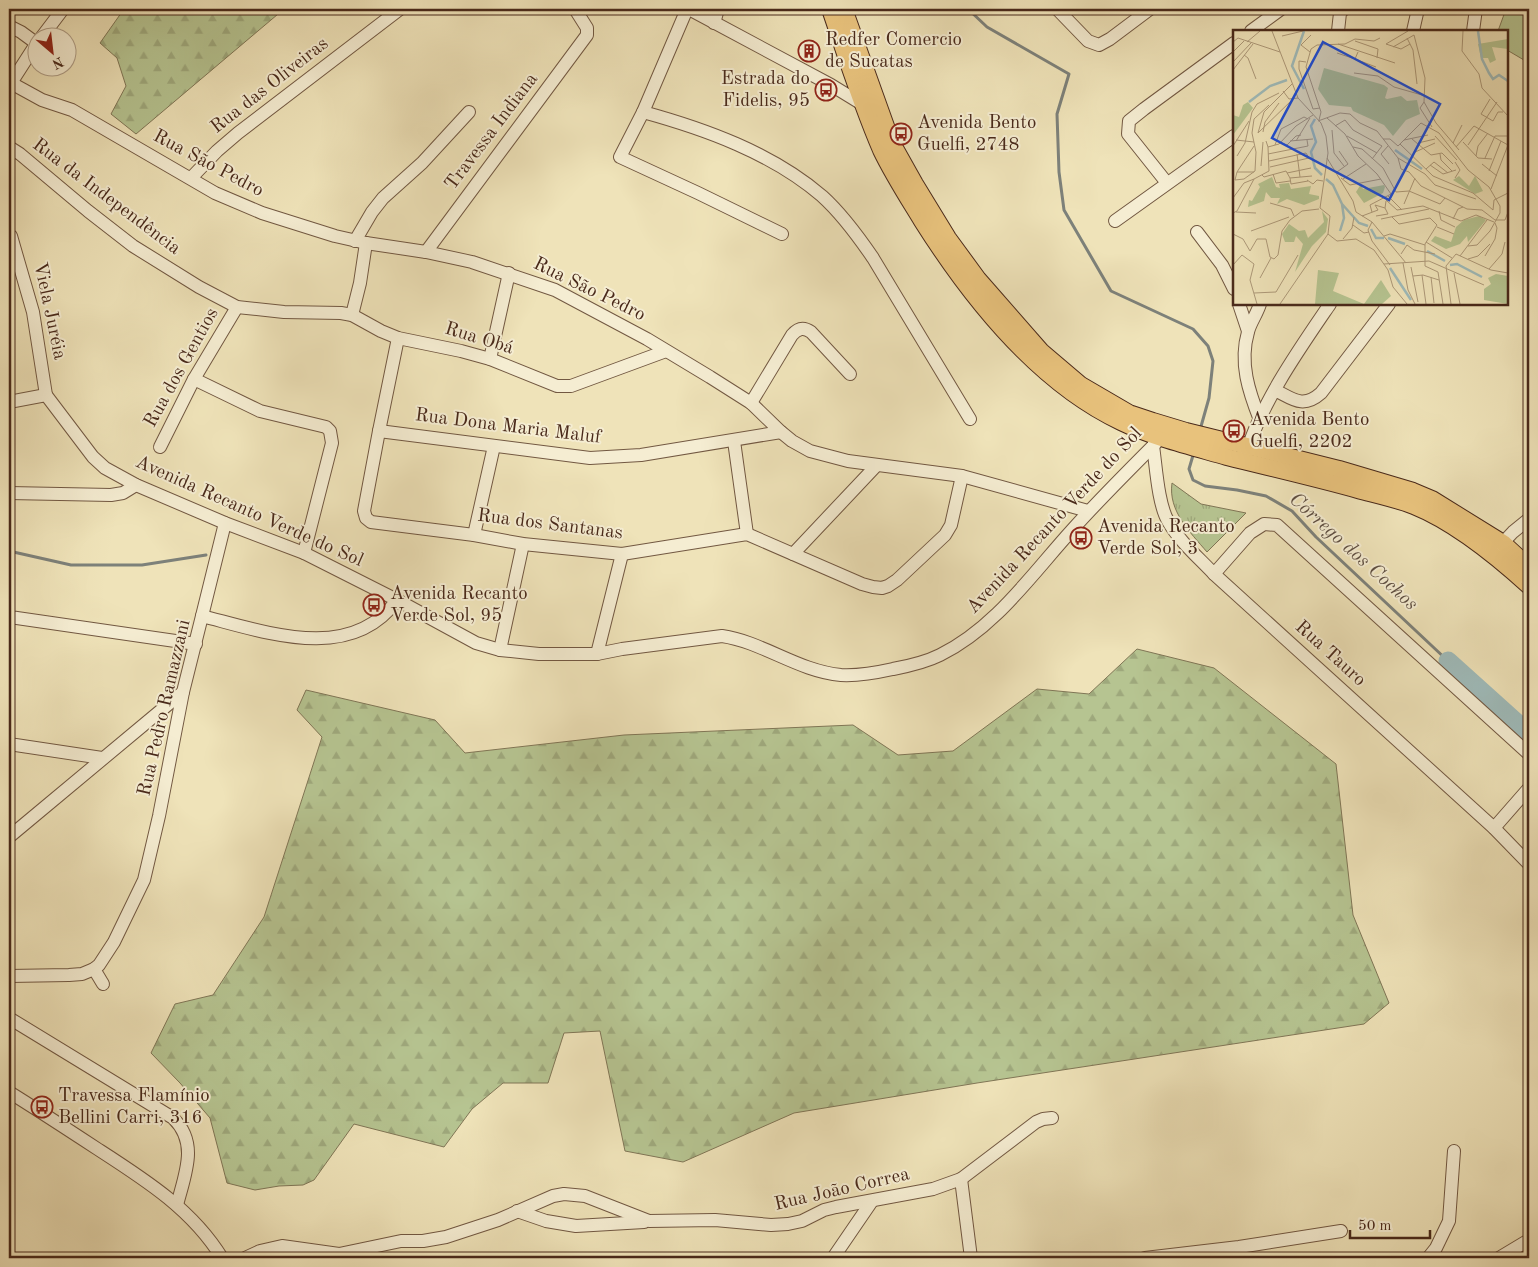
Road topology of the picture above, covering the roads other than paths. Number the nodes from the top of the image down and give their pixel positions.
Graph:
1 (63, 9) edge
2 (400, 9) edge
3 (575, 9) edge
4 (688, 9) edge
5 (718, 9) edge
6 (830, 9) edge
7 (844, 9) edge
8 (1057, 9) edge
9 (1150, 9) edge
10 (1281, 9) edge
11 (1344, 9) edge
12 (1418, 9) edge
13 (1476, 9) edge
14 (714, 23) junction
15 (9, 26) edge
16 (48, 28) edge
17 (1252, 30) edge
18 (1338, 30) edge
19 (1413, 30) edge
20 (1473, 30) edge
21 (28, 36) edge
22 (1233, 44) edge
23 (28, 57) edge
24 (869, 102) junction
25 (469, 112) dead end
26 (643, 112) junction
27 (1233, 137) edge
28 (9, 147) edge
29 (191, 178) junction
30 (1167, 183) junction
31 (1115, 220) dead end
32 (1197, 232) dead end
33 (782, 234) dead end
34 (12, 236) dead end
35 (361, 242) junction
36 (426, 252) junction
37 (509, 273) junction
38 (1233, 287) edge
39 (1239, 305) edge
40 (1260, 305) edge
41 (1329, 305) edge
42 (1388, 305) edge
43 (237, 307) junction
44 (352, 316) junction
45 (1248, 331) junction
46 (398, 338) junction
47 (666, 350) junction
48 (490, 359) junction
49 (850, 374) dead end
50 (194, 379) junction
51 (1275, 390) junction
52 (46, 395) junction
53 (9, 402) edge
54 (751, 403) junction
55 (970, 419) dead end
56 (1260, 420) junction
57 (379, 431) junction
58 (781, 432) junction
59 (1160, 436) junction
60 (734, 441) junction
61 (160, 446) dead end
62 (494, 446) junction
63 (1246, 453) junction
64 (876, 466) junction
65 (962, 476) junction
66 (136, 485) junction
67 (9, 493) edge
68 (1088, 511) junction
69 (1529, 519) edge
70 (225, 523) junction
71 (748, 534) junction
72 (474, 535) junction
73 (523, 544) junction
74 (1498, 548) junction
75 (304, 552) junction
76 (622, 554) junction
77 (793, 554) junction
78 (1529, 568) edge
79 (1214, 574) junction
80 (1529, 586) edge
81 (397, 600) junction
82 (202, 616) junction
83 (9, 617) edge
84 (196, 644) junction
85 (500, 650) junction
86 (597, 654) junction
87 (183, 692) junction
88 (12, 748) edge
89 (1529, 754) edge
90 (102, 758) junction
91 (1529, 788) edge
92 (1494, 828) junction
93 (9, 837) edge
94 (1529, 864) edge
95 (94, 969) junction
96 (9, 976) edge
97 (103, 984) dead end
98 (9, 1018) edge
99 (9, 1092) edge
100 (1052, 1118) dead end
101 (1454, 1151) dead end
102 (961, 1179) junction
103 (872, 1201) junction
104 (178, 1204) junction
105 (517, 1211) junction
106 (649, 1221) junction
107 (1341, 1231) dead end
108 (1529, 1240) edge
109 (222, 1258) edge
110 (245, 1258) edge
111 (833, 1258) edge
112 (971, 1258) edge
113 (1144, 1258) edge
114 (1428, 1258) edge
115 (1499, 1258) edge

1 - 16 street
2 - 29 street, Rua das Oliveiras
3 - 36 street, Travessa Indiana
4 - 14 street
4 - 26 street
5 - 14 street
6 - 24 main road
7 - 24 main road
8 - 9 street
10 - 17 street
11 - 18 street
12 - 19 street
13 - 20 street
14 - 24 street
15 - 21 street
22 - 30 street
23 - 29 street, Rua São Pedro
24 - 59 main road
25 - 35 street
26 - 33 street
26 - 55 street
27 - 30 street
28 - 43 street, Rua da Independência
29 - 35 street, Rua São Pedro
30 - 31 street
32 - 38 street
34 - 52 street, Viela Juréia
35 - 36 street, Rua São Pedro
35 - 44 street
36 - 37 street, Rua São Pedro
37 - 47 street, Rua São Pedro
37 - 48 street
39 - 45 street
40 - 45 street
41 - 51 street
42 - 51 street
43 - 44 street, Rua da Independência
43 - 50 street, Rua dos Gentios
44 - 46 street, Rua Obá
45 - 56 street
46 - 48 street, Rua Obá
46 - 57 street
47 - 48 street, Rua Obá
47 - 54 street, Rua São Pedro
49 - 54 street
50 - 61 street, Rua dos Gentios
50 - 75 street
51 - 56 street
52 - 53 street
52 - 66 street, Avenida Recanto Verde do Sol
54 - 58 street, Rua São Pedro
56 - 63 street
57 - 62 street, Rua Dona Maria Maluf
57 - 72 street, Rua dos Santanas
58 - 60 street, Rua Dona Maria Maluf
58 - 64 street, Rua São Pedro
59 - 63 main road
59 - 68 street, Avenida Recanto Verde do Sol
59 - 79 street, Rua Tauro
60 - 62 street, Rua Dona Maria Maluf
60 - 71 street
62 - 72 street
63 - 74 main road
64 - 65 street, Rua São Pedro
64 - 77 street
65 - 68 street, Rua São Pedro
65 - 77 street
66 - 67 street
66 - 70 street, Avenida Recanto Verde do Sol
68 - 86 street, Avenida Recanto Verde do Sol
69 - 74 street
70 - 75 street, Avenida Recanto Verde do Sol
70 - 82 street
71 - 76 street, Rua dos Santanas
71 - 77 street
72 - 73 street, Rua dos Santanas
73 - 76 street, Rua dos Santanas
73 - 85 street
74 - 78 main road
74 - 80 main road
75 - 81 street, Avenida Recanto Verde do Sol
76 - 86 street
79 - 89 street
79 - 92 street, Rua Tauro
81 - 82 street, Rua Pedro Ramazzani
81 - 85 street, Avenida Recanto Verde do Sol
82 - 84 street, Rua Pedro Ramazzani
83 - 84 street
84 - 87 street, Rua Pedro Ramazzani
85 - 86 street, Avenida Recanto Verde do Sol
87 - 90 street
87 - 95 street, Rua Pedro Ramazzani
88 - 90 street
90 - 93 street
91 - 92 street
92 - 94 street, Rua Tauro
95 - 96 street
95 - 97 street
98 - 104 street
99 - 104 street
100 - 102 street, Rua João Correa
101 - 114 street
102 - 103 street, Rua João Correa
102 - 112 street
103 - 106 street, Rua João Correa
103 - 111 street
104 - 109 street
105 - 106 street, Rua João Correa
105 - 106 street, Rua João Correa
105 - 110 street, Rua João Correa
107 - 113 street
108 - 115 street

